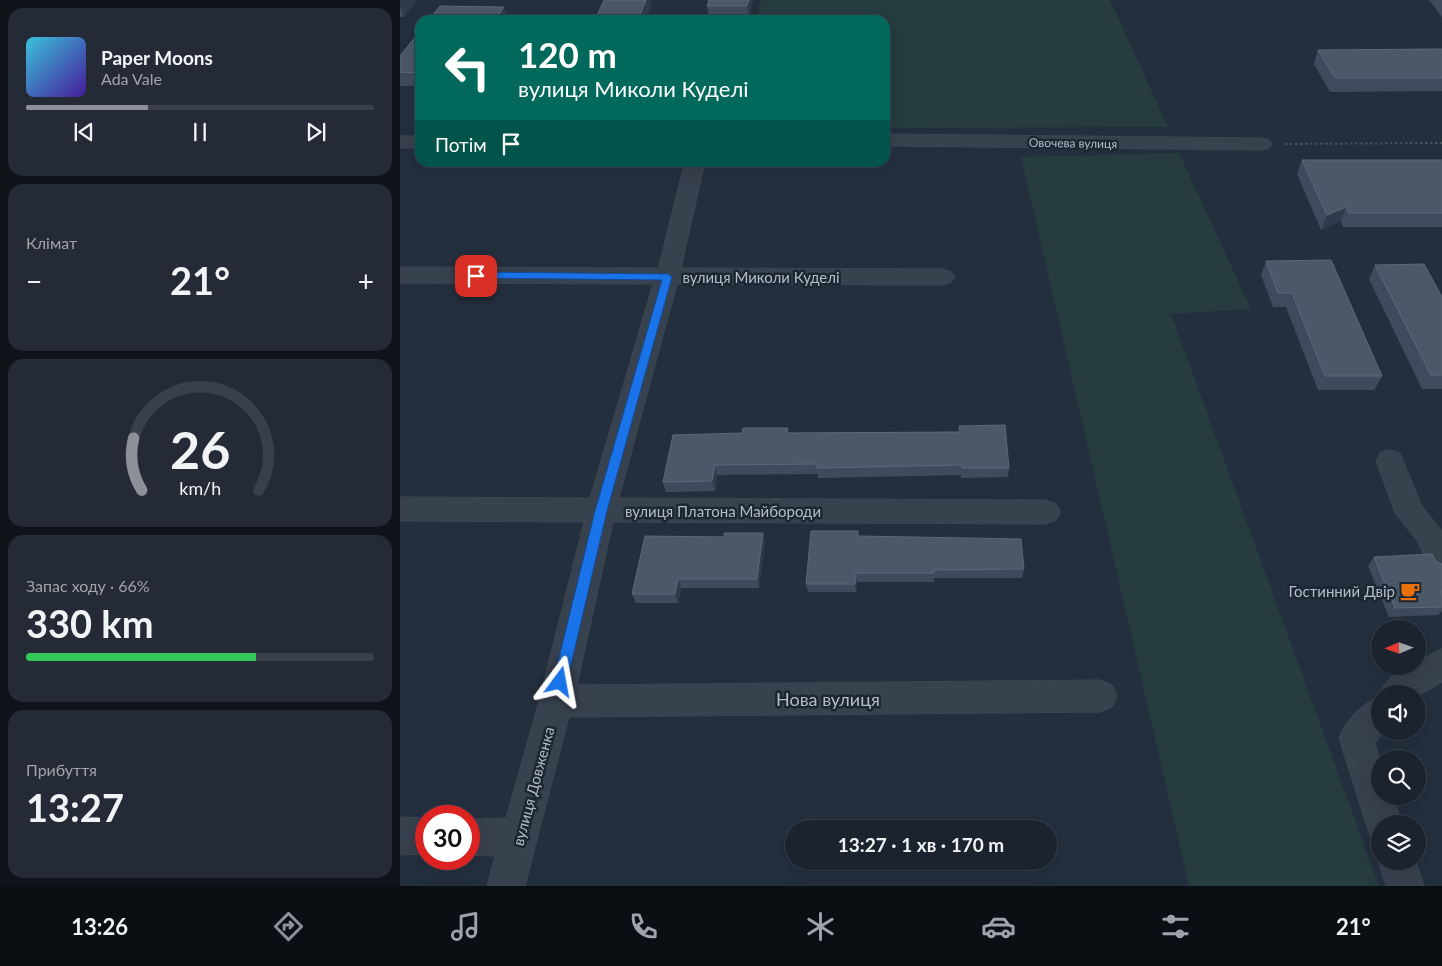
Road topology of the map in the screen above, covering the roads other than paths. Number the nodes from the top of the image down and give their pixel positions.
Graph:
1 (890, 140) edge
2 (400, 142) edge
3 (415, 142) edge
4 (1262, 144) road end
5 (694, 167) edge
6 (400, 275) edge
7 (668, 277) junction
8 (942, 277) dead end
9 (1390, 462) dead end
10 (400, 509) edge
11 (601, 511) junction
12 (1046, 512) dead end
13 (1442, 561) edge
14 (1442, 664) edge
15 (1406, 685) edge
16 (1100, 696) dead end
17 (556, 701) junction
18 (1371, 722) edge
19 (1381, 815) edge
20 (400, 836) edge
21 (415, 836) edge
22 (480, 837) edge
23 (520, 837) junction
24 (1400, 870) edge
25 (506, 886) edge
26 (1405, 886) edge

1 - 4 street, Овочева вулиця
2 - 3 street
5 - 7 street, вулиця Довженка
6 - 7 street, вулиця Миколи Куделі
7 - 8 street, вулиця Миколи Куделі
7 - 11 street, вулиця Довженка
9 - 13 street
10 - 11 street, вулиця Платона Майбороди
11 - 12 street, вулиця Платона Майбороди
11 - 17 street, вулиця Довженка
14 - 15 street
16 - 17 street, Нова вулиця
17 - 23 street, вулиця Довженка
18 - 19 street
20 - 21 street
22 - 23 street
23 - 25 street, вулиця Довженка
24 - 26 street

